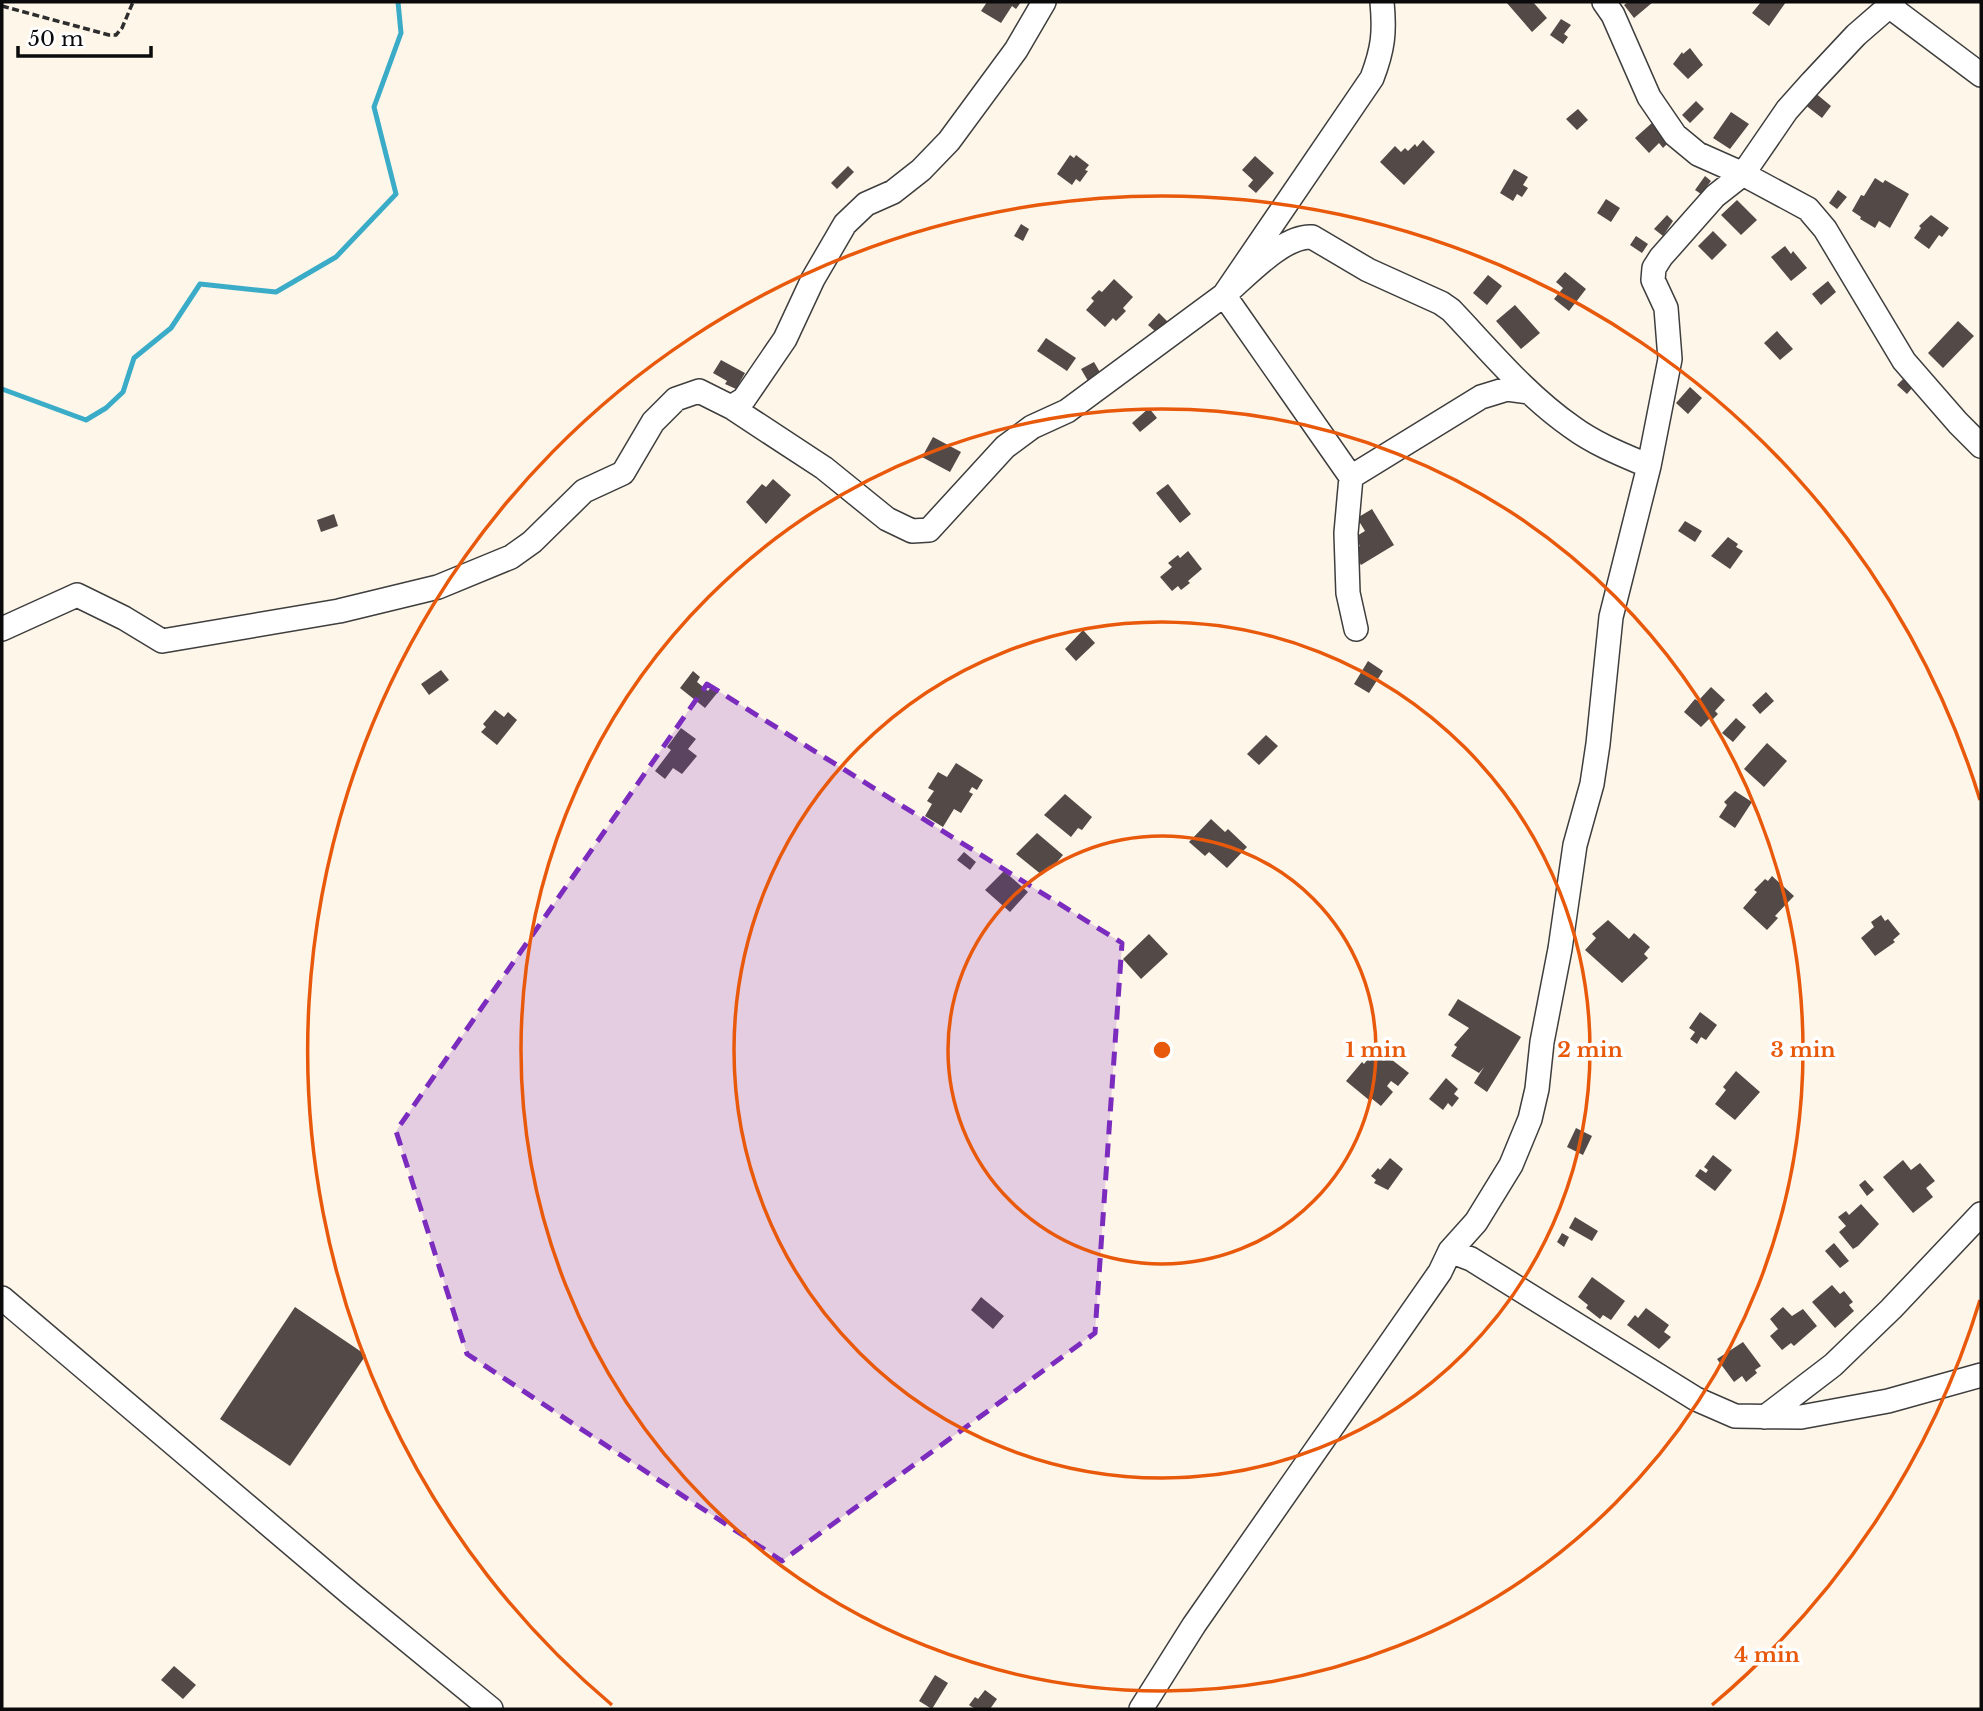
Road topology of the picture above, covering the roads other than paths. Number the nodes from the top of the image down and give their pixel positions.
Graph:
1 (1044, 2) edge
2 (1382, 2) edge
3 (1604, 2) edge
4 (1892, 4) edge
5 (1981, 75) edge
6 (1743, 174) junction
7 (1224, 295) junction
8 (1529, 392) junction
9 (731, 407) junction
10 (1981, 446) edge
11 (1649, 466) junction
12 (1351, 477) junction
13 (2, 629) edge
14 (1356, 629) dead end
15 (1981, 1214) edge
16 (1450, 1251) junction
17 (2, 1298) edge
18 (1981, 1375) edge
19 (1765, 1417) junction
20 (491, 1709) edge
21 (1141, 1709) edge

1 - 9 street
2 - 7 street
3 - 6 street
4 - 5 street
4 - 6 street
6 - 10 street
6 - 11 street
7 - 8 street
7 - 9 street
7 - 12 street
8 - 11 street
8 - 12 street
9 - 13 street
11 - 16 street
12 - 14 street
15 - 19 street
16 - 19 street
16 - 21 street
17 - 20 street
18 - 19 street

